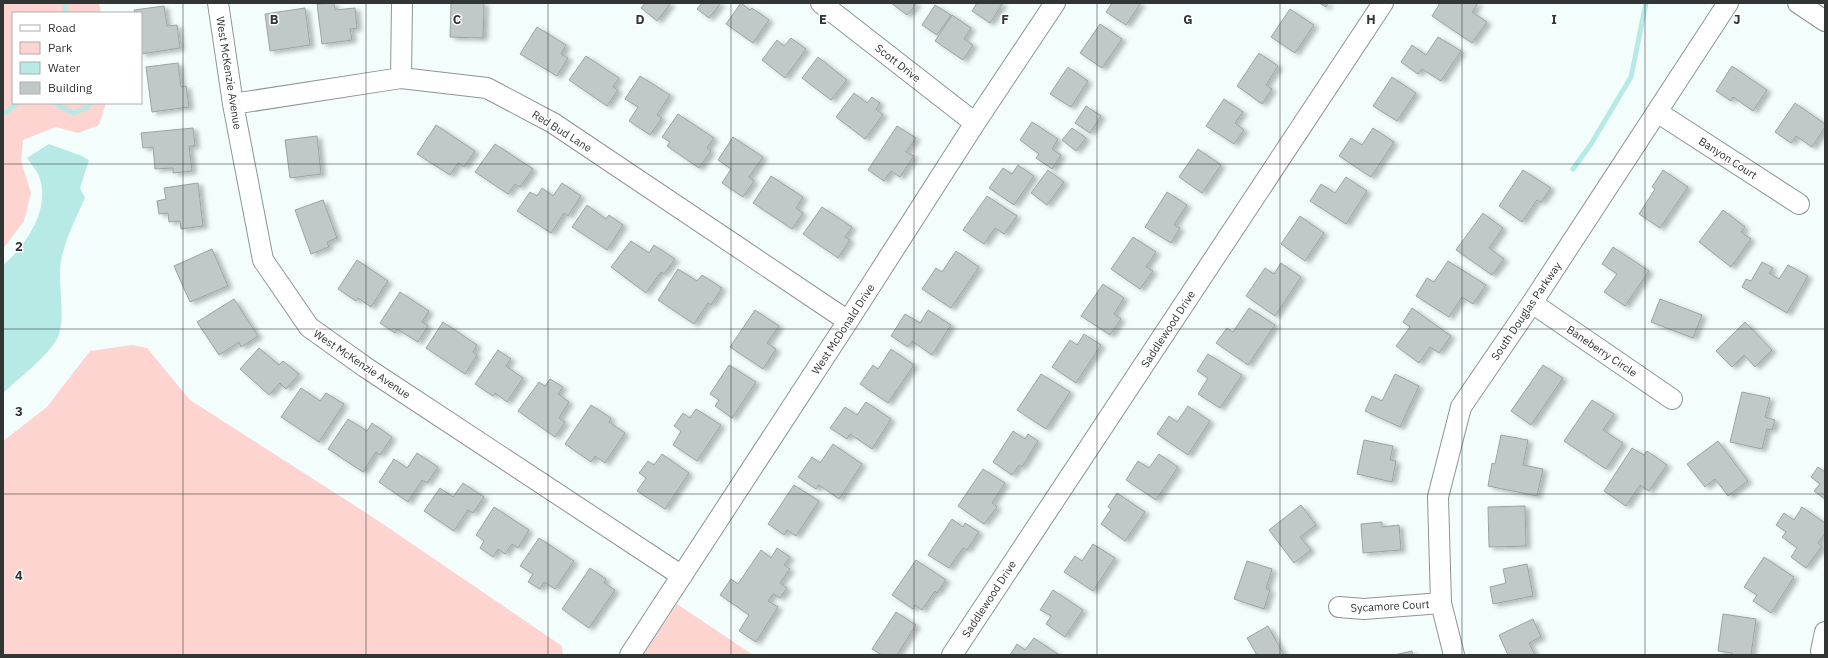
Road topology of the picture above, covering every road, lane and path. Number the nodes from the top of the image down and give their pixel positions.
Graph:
1 (218, 3) edge
2 (402, 3) edge
3 (821, 3) edge
4 (1055, 3) edge
5 (1383, 3) edge
6 (1728, 3) edge
7 (1798, 3) edge
8 (1825, 21) edge
9 (401, 78) junction
10 (233, 104) junction
11 (1657, 112) junction
12 (975, 123) junction
13 (1799, 204) dead end
14 (1532, 303) junction
15 (848, 321) junction
16 (1672, 399) dead end
17 (682, 576) junction
18 (1441, 603) junction
19 (1339, 608) dead end
20 (1825, 632) edge
21 (1821, 651) dead end
22 (630, 655) edge
23 (952, 655) edge
24 (1454, 655) edge

1 - 10 street, West McKenzie Avenue
2 - 9 street
3 - 12 street, Scott Drive
4 - 12 street, West McDonald Drive
5 - 23 street, Saddlewood Drive
6 - 11 street, South Douglas Parkway
7 - 8 street
9 - 10 street, Red Bud Lane
9 - 15 street, Red Bud Lane
10 - 17 street, West McKenzie Avenue
11 - 13 street, Banyon Court
11 - 14 street, South Douglas Parkway
12 - 15 street, West McDonald Drive
14 - 16 street, Baneberry Circle
14 - 18 street, South Douglas Parkway
15 - 17 street, West McDonald Drive
17 - 22 street, West McDonald Drive
18 - 19 street, Sycamore Court
18 - 24 street, South Douglas Parkway
20 - 21 street

